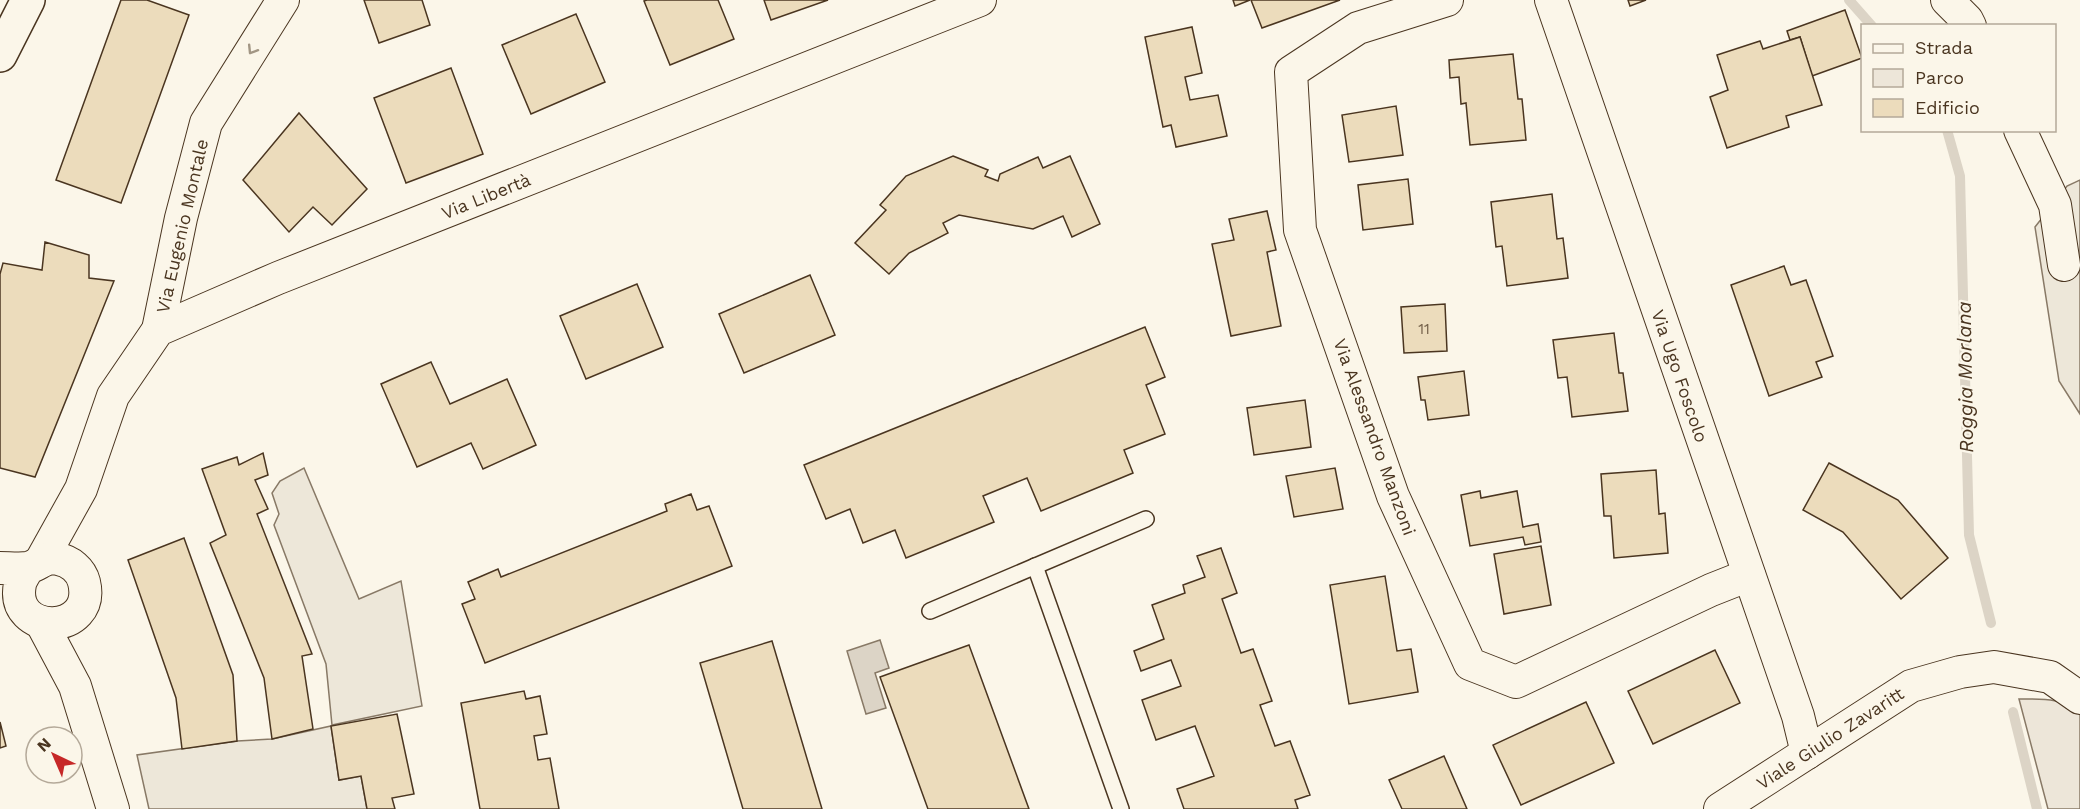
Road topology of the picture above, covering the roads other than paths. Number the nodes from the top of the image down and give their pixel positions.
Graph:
1 (28, 0) edge
2 (283, 0) edge
3 (980, 0) edge
4 (1447, 0) edge
5 (1551, 0) edge
6 (1947, 0) edge
7 (1969, 24) edge
8 (0, 55) edge
9 (2021, 132) edge
10 (2064, 265) dead end
11 (158, 330) junction
12 (81, 489) junction
13 (1146, 519) dead end
14 (24, 565) edge
15 (1035, 566) junction
16 (77, 569) junction
17 (1749, 575) junction
18 (930, 611) dead end
19 (35, 615) edge
20 (2080, 698) edge
21 (1807, 753) junction
22 (113, 809) edge
23 (1121, 809) edge
24 (1720, 809) edge

1 - 8 street
2 -> 11 street, Via Eugenio Montale
3 - 11 street, Via Libertà
4 - 17 street, Via Alessandro Manzoni
5 - 17 street, Via Ugo Foscolo
6 - 7 street
9 - 10 street
11 - 12 street
12 - 14 street
12 - 16 street
13 - 15 lane
14 - 16 street
14 - 19 street
15 - 18 lane
15 - 23 lane
16 - 19 street
17 - 21 street, Via Ugo Foscolo
19 - 22 street
20 - 21 street, Viale Giulio Zavaritt
21 - 24 street, Viale Giulio Zavaritt

